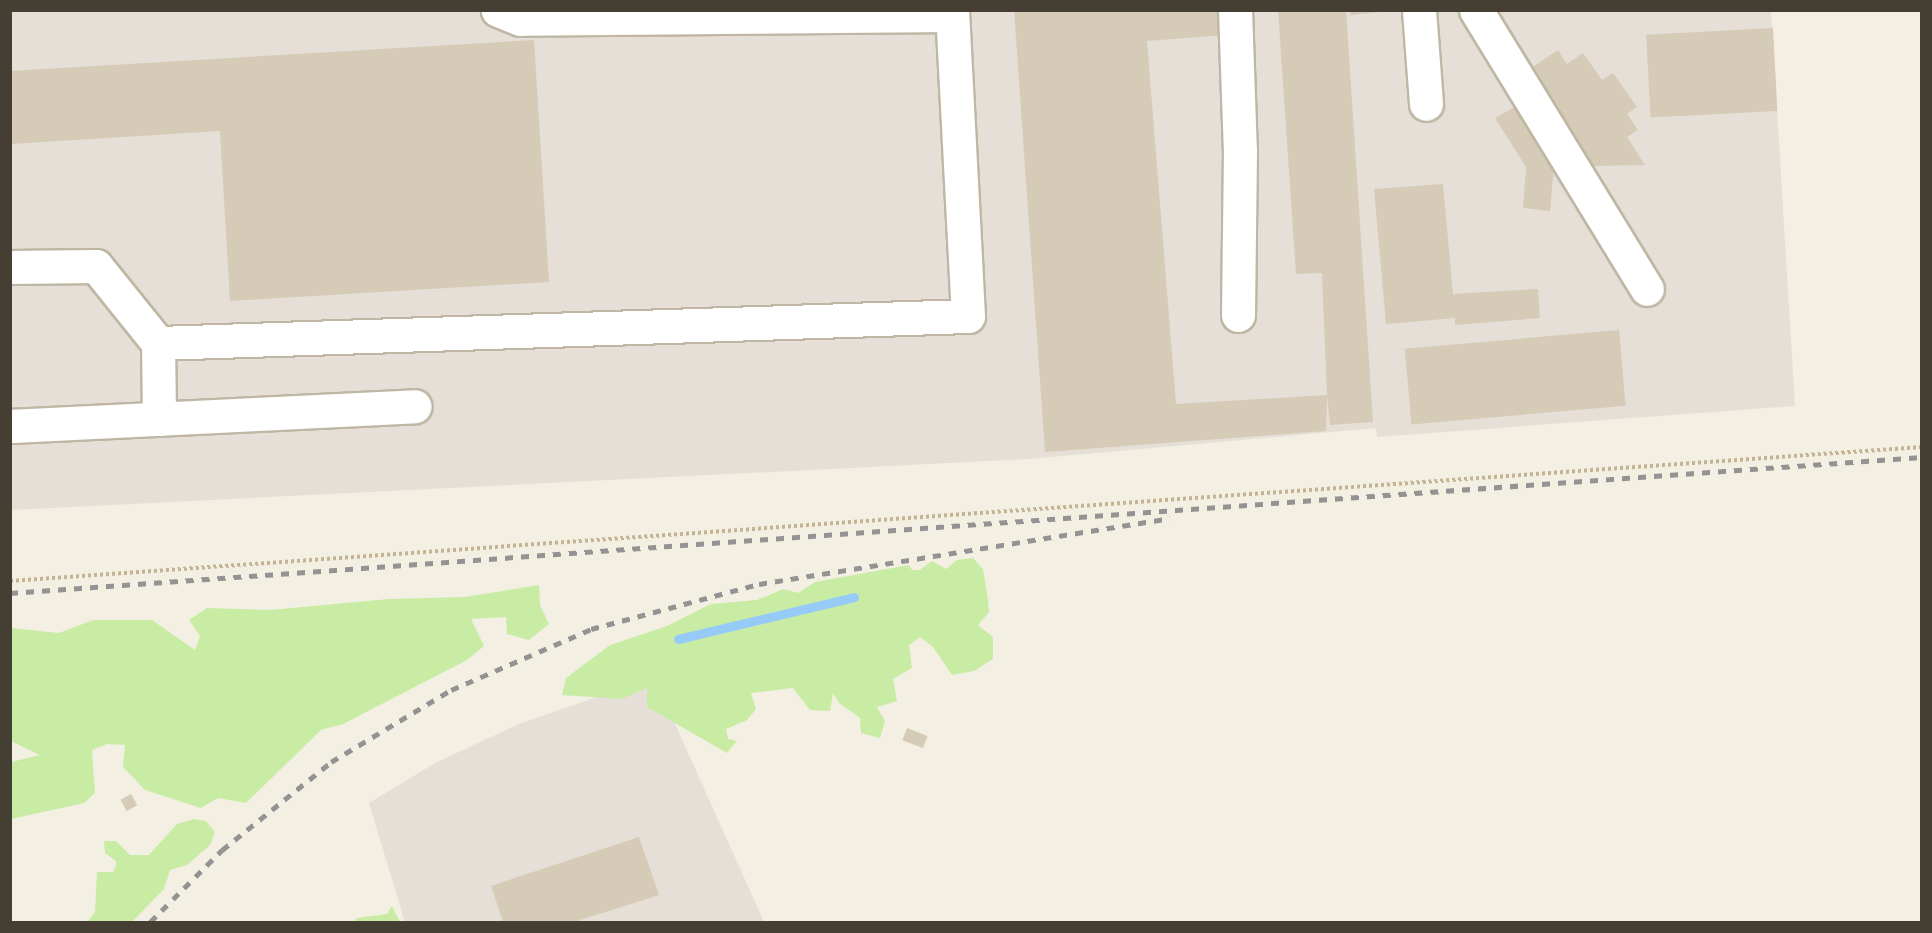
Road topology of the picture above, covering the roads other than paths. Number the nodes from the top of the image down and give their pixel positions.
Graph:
1 (498, 10) edge
2 (1235, 10) edge
3 (1419, 10) edge
4 (1476, 10) edge
5 (1426, 104) dead end
6 (10, 267) edge
7 (1647, 289) dead end
8 (1238, 315) dead end
9 (158, 343) junction
10 (415, 406) dead end
11 (159, 419) junction
12 (10, 426) edge

1 - 9 lane
2 - 8 lane
3 - 5 lane
4 - 7 lane
6 - 9 lane
9 - 11 lane
10 - 11 lane
11 - 12 lane

